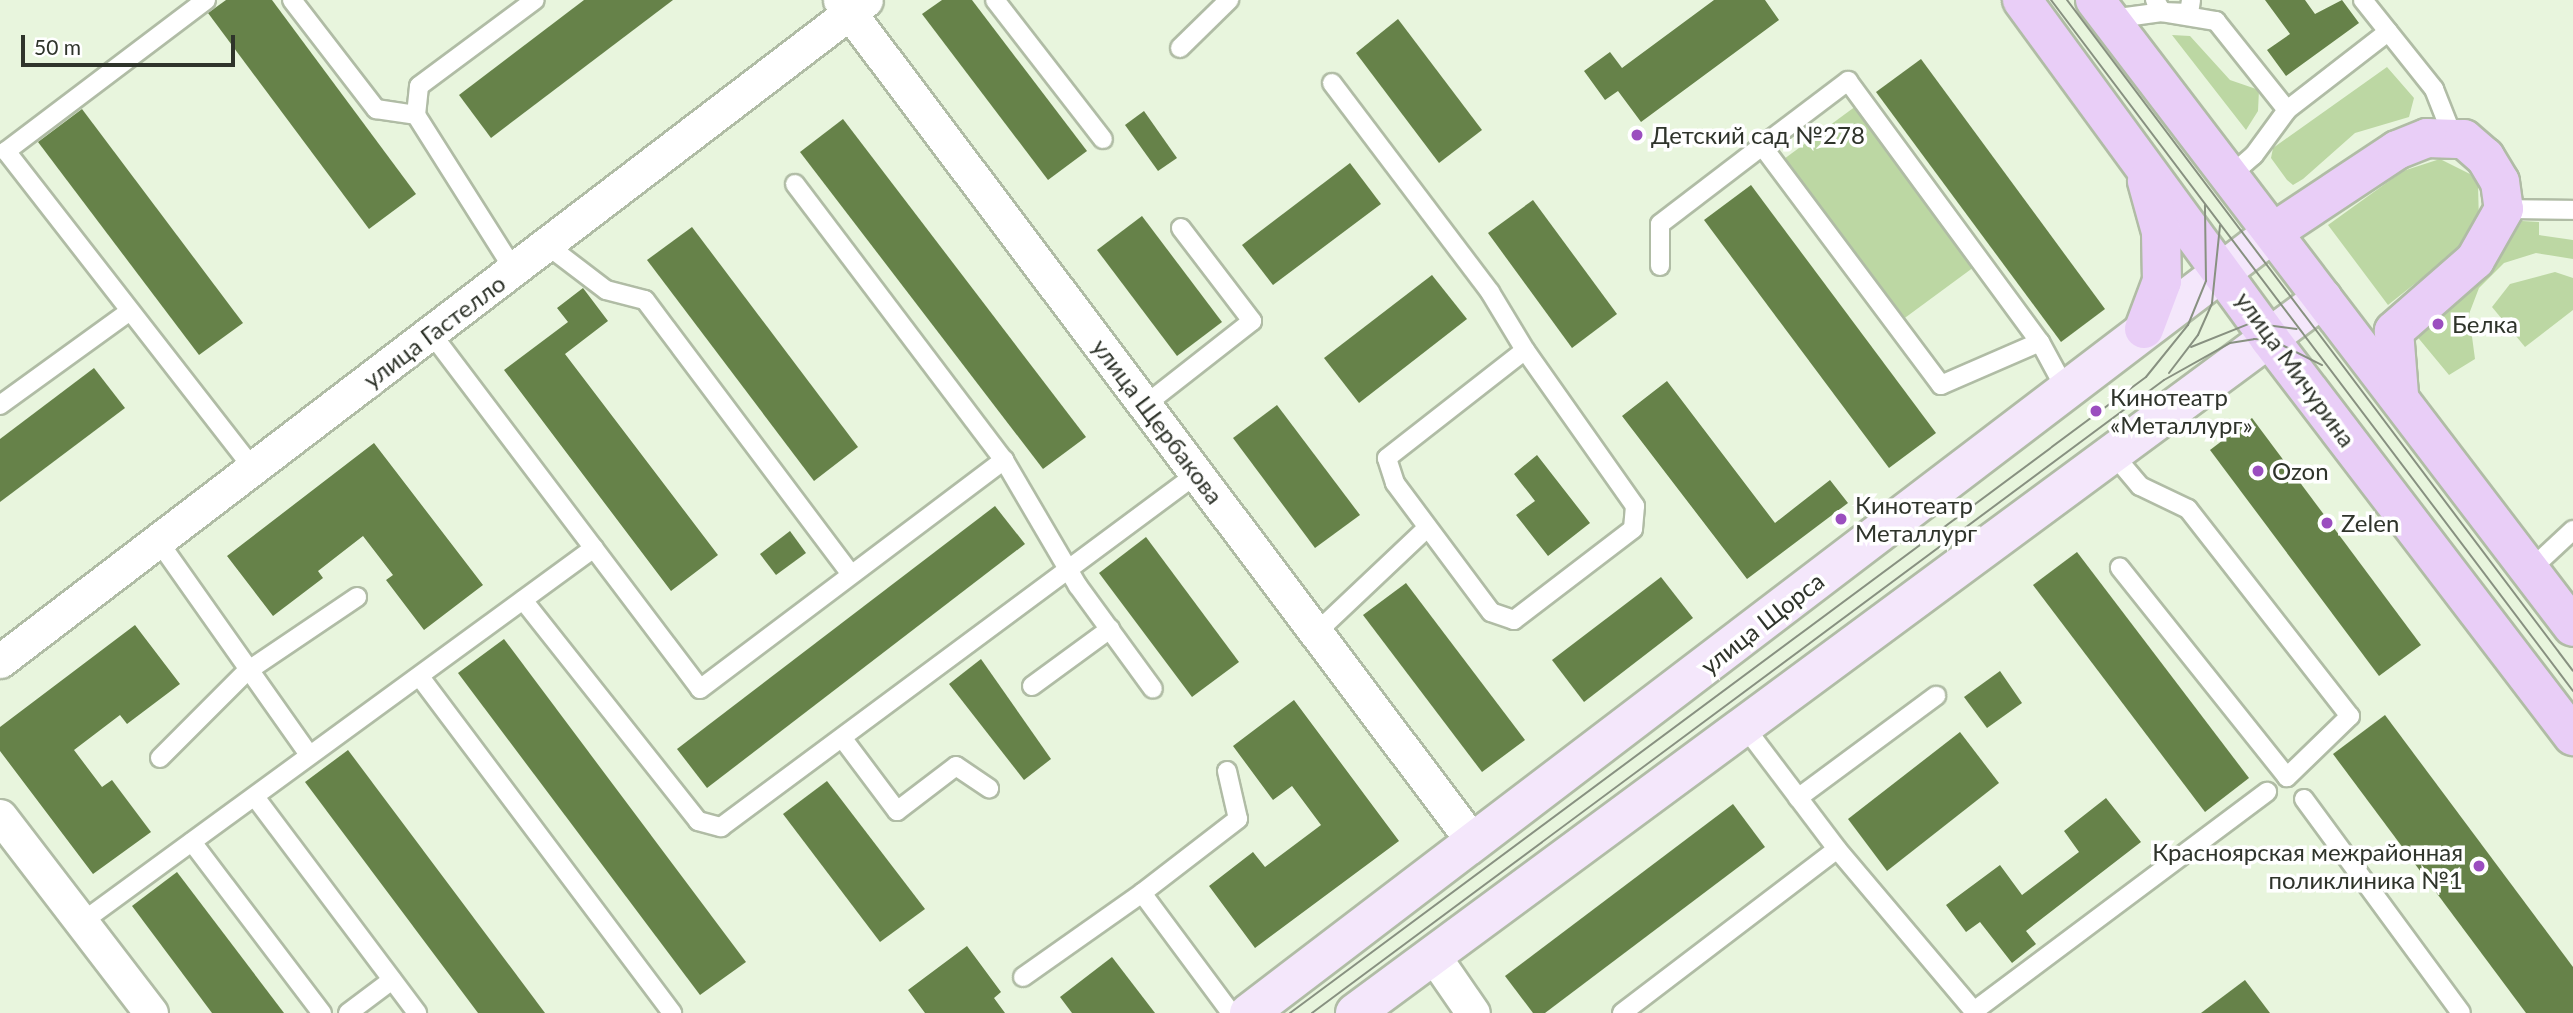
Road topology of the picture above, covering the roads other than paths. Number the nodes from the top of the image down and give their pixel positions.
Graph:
1 (206, 0) edge
2 (292, 0) edge
3 (535, 0) edge
4 (995, 0) edge
5 (1229, 0) edge
6 (2022, 0) edge
7 (2363, 0) edge
8 (852, 4) edge
9 (2158, 6) edge
10 (2190, 6) edge
11 (2103, 10) edge
12 (2388, 32) junction
13 (1180, 48) dead end
14 (1332, 82) dead end
15 (2287, 110) junction
16 (416, 115) junction
17 (2453, 137) junction
18 (1102, 139) dead end
19 (1762, 146) junction
20 (2136, 153) junction
21 (2231, 174) junction
22 (795, 184) dead end
23 (2504, 209) junction
24 (2573, 210) edge
25 (1181, 228) dead end
26 (2274, 231) junction
27 (547, 245) junction
28 (1660, 267) dead end
29 (2223, 269) junction
30 (514, 270) junction
31 (2323, 298) junction
32 (127, 313) junction
33 (2144, 329) junction
34 (431, 333) junction
35 (2269, 338) junction
36 (2040, 342) junction
37 (1525, 350) junction
38 (2067, 392) junction
39 (2399, 395) junction
40 (0, 405) edge
41 (1145, 405) junction
42 (2113, 454) junction
43 (1004, 460) junction
44 (254, 469) junction
45 (1198, 473) junction
46 (1427, 528) junction
47 (2573, 530) edge
48 (159, 542) junction
49 (594, 548) junction
50 (2120, 568) dead end
51 (1070, 570) junction
52 (2530, 570) junction
53 (850, 573) junction
54 (357, 597) dead end
55 (523, 600) junction
56 (2573, 627) edge
57 (1110, 629) junction
58 (1318, 631) junction
59 (0, 661) edge
60 (246, 672) junction
61 (420, 677) junction
62 (1032, 686) dead end
63 (1153, 689) dead end
64 (1936, 696) dead end
65 (1744, 726) junction
66 (2573, 736) edge
67 (843, 739) junction
68 (307, 752) junction
69 (160, 758) dead end
70 (1227, 771) dead end
71 (989, 788) dead end
72 (2267, 792) dead end
73 (255, 797) junction
74 (1798, 798) junction
75 (2304, 799) dead end
76 (0, 816) edge
77 (192, 842) junction
78 (1474, 843) junction
79 (1837, 849) junction
80 (1142, 893) junction
81 (82, 922) junction
82 (1433, 955) junction
83 (1023, 977) dead end
84 (392, 980) junction
85 (151, 1013) edge
86 (322, 1013) edge
87 (348, 1013) edge
88 (417, 1013) edge
89 (672, 1013) edge
90 (1231, 1013) edge
91 (1249, 1013) edge
92 (1355, 1013) edge
93 (1473, 1013) edge
94 (1622, 1013) edge
95 (2461, 1013) edge

1 - 32 lane
2 - 16 lane
3 - 16 lane
4 - 18 lane
5 - 13 lane
6 - 20 main road, улица Мичурина
7 - 12 lane
8 - 27 street, улица Гастелло
8 - 41 street, улица Щербакова
9 - 10 lane
9 - 11 lane
10 - 15 lane
11 - 21 main road
12 - 15 lane
12 - 17 lane
14 - 37 lane
15 - 21 lane
16 - 30 lane
17 - 23 main road
17 - 26 main road
19 - 28 lane
19 - 36 lane
19 - 36 lane
20 - 29 main road, улица Мичурина
20 - 33 main road
21 - 26 main road
22 - 43 lane
23 - 24 lane
23 - 39 main road
25 - 41 lane
26 - 29 main road, улица Щорса
26 - 31 main road
27 - 30 street, улица Гастелло
27 - 53 lane
29 - 33 main road, улица Щорса
29 - 35 main road, улица Мичурина
30 - 34 street, улица Гастелло
31 - 35 main road
31 - 39 main road
32 - 40 lane
32 - 44 lane
33 - 38 main road, улица Щорса
34 - 44 street, улица Гастелло
34 - 49 lane
35 - 42 main road
35 - 66 main road, улица Мичурина
36 - 38 lane
37 - 46 lane
37 - 46 lane
38 - 78 main road, улица Щорса
39 - 52 main road
41 - 45 street, улица Щербакова
42 - 50 lane
42 - 65 main road
43 - 51 lane
43 - 53 lane
44 - 48 street, улица Гастелло
45 - 51 lane
45 - 58 street, улица Щербакова
46 - 58 lane
47 - 52 lane
48 - 59 street, улица Гастелло
48 - 60 lane
49 - 53 lane
49 - 55 lane
51 - 57 lane
51 - 67 lane
52 - 56 main road
54 - 60 lane
55 - 61 lane
55 - 67 lane
57 - 62 lane
57 - 63 lane
58 - 78 street, улица Щербакова
60 - 68 lane
60 - 69 lane
61 - 68 lane
61 - 89 lane
64 - 74 lane
65 - 74 lane
65 - 82 main road
67 - 71 lane
68 - 73 lane
70 - 80 lane
72 - 79 lane
73 - 77 lane
73 - 84 lane
74 - 79 lane
75 - 95 lane
76 - 81 street
77 - 81 lane
77 - 86 lane
78 - 91 main road, улица Щорса
79 - 94 lane
80 - 83 lane
80 - 90 lane
81 - 85 street
82 - 92 main road
82 - 93 street
84 - 87 lane
84 - 88 lane

